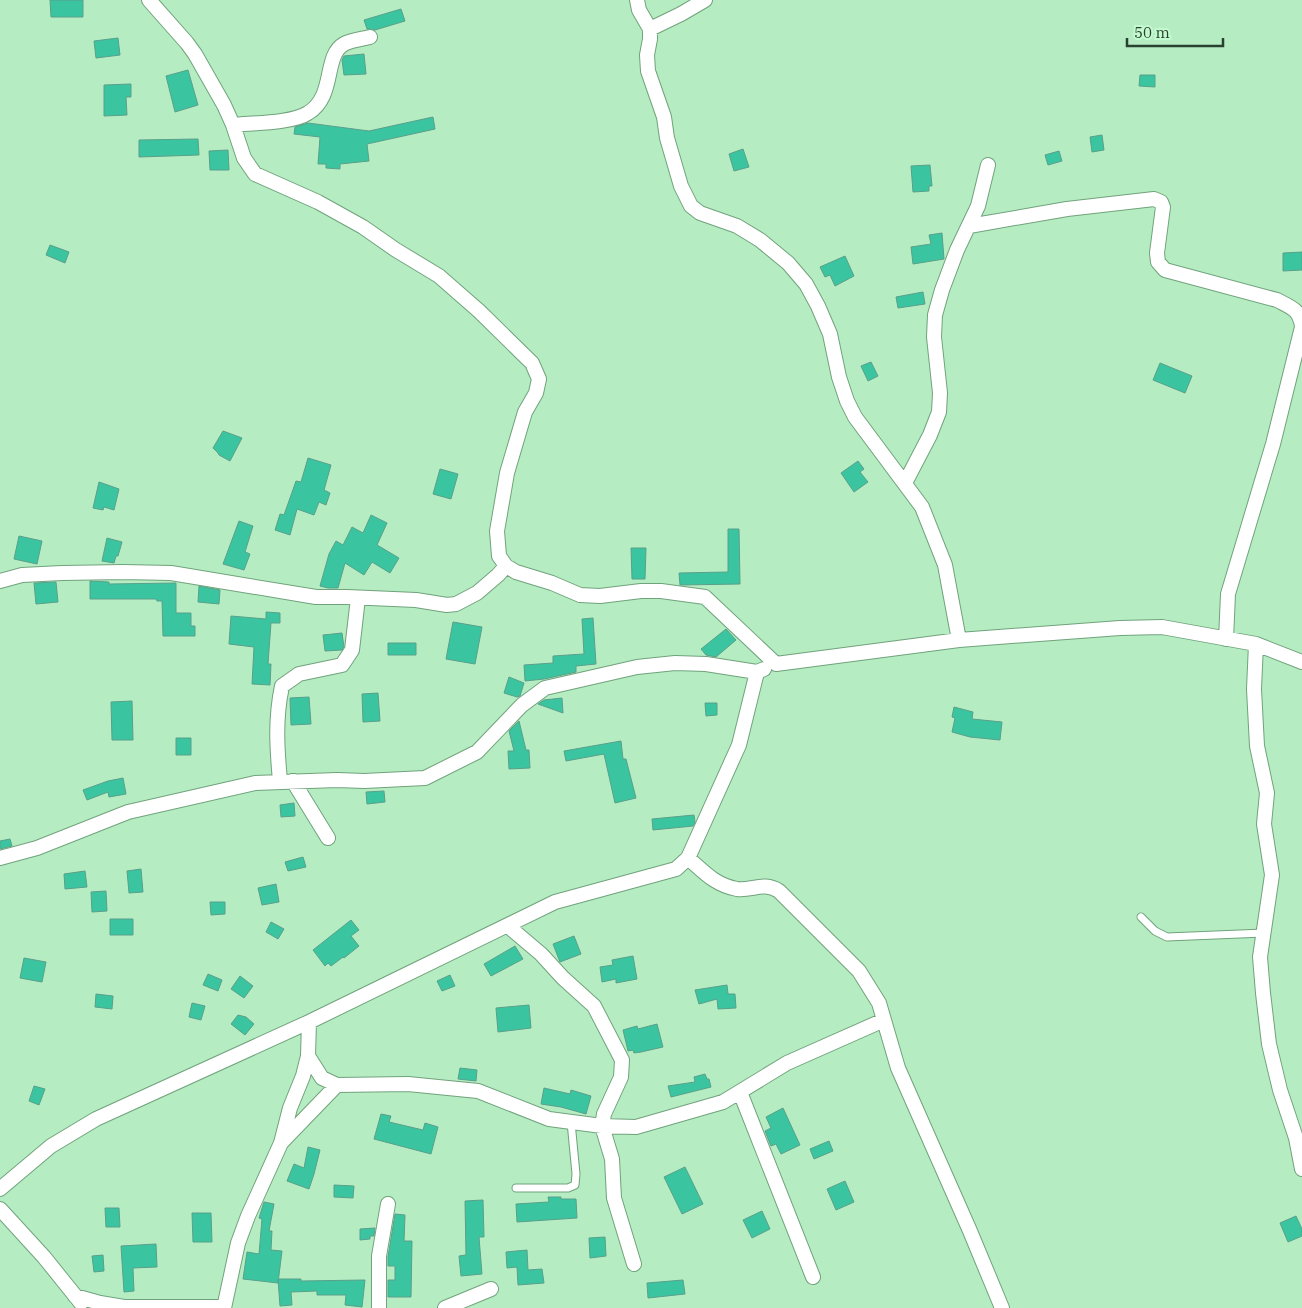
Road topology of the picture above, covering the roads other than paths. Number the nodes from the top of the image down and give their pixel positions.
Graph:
1 (149, 0) edge
2 (637, 0) edge
3 (705, 0) edge
4 (650, 29) junction
5 (370, 37) dead end
6 (233, 125) junction
7 (988, 165) dead end
8 (969, 226) junction
9 (1302, 326) edge
10 (905, 482) junction
11 (506, 566) junction
12 (0, 581) edge
13 (358, 598) junction
14 (1226, 639) junction
15 (959, 640) junction
16 (1256, 644) junction
17 (1302, 662) edge
18 (776, 664) junction
19 (757, 672) junction
20 (286, 781) junction
21 (328, 838) dead end
22 (0, 858) edge
23 (688, 858) junction
24 (1141, 918) dead end
25 (508, 926) junction
26 (1264, 932) junction
27 (884, 1020) junction
28 (309, 1022) junction
29 (308, 1056) junction
30 (337, 1085) junction
31 (740, 1092) junction
32 (571, 1121) junction
33 (602, 1126) junction
34 (281, 1143) junction
35 (1302, 1169) edge
36 (516, 1188) dead end
37 (0, 1189) edge
38 (388, 1204) dead end
39 (0, 1209) edge
40 (634, 1264) dead end
41 (813, 1277) dead end
42 (491, 1289) dead end
43 (76, 1296) junction
44 (224, 1307) edge
45 (85, 1308) edge
46 (379, 1308) edge
47 (444, 1308) edge
48 (1002, 1308) edge

1 - 6 street
2 - 4 street
3 - 4 street
4 - 10 street
5 - 6 street
6 - 11 street
7 - 8 street
8 - 9 street
8 - 10 street
9 - 14 street
10 - 15 street
11 - 13 street
11 - 18 street
12 - 13 street
13 - 20 street
14 - 15 street
14 - 16 street
15 - 18 street
16 - 17 street
16 - 26 street
18 - 19 street
19 - 20 street
19 - 23 street
20 - 21 street
20 - 22 street
23 - 25 street
23 - 27 street
24 - 26 lane
25 - 28 street
25 - 33 street
26 - 35 street
27 - 31 street
27 - 48 street
28 - 29 street
28 - 37 street
29 - 30 street
29 - 34 street
30 - 32 street
30 - 34 street
31 - 33 street
31 - 41 street
32 - 33 street
32 - 36 lane
33 - 40 street
34 - 44 street
38 - 46 street
39 - 43 street
42 - 47 street
43 - 44 street
43 - 45 street

